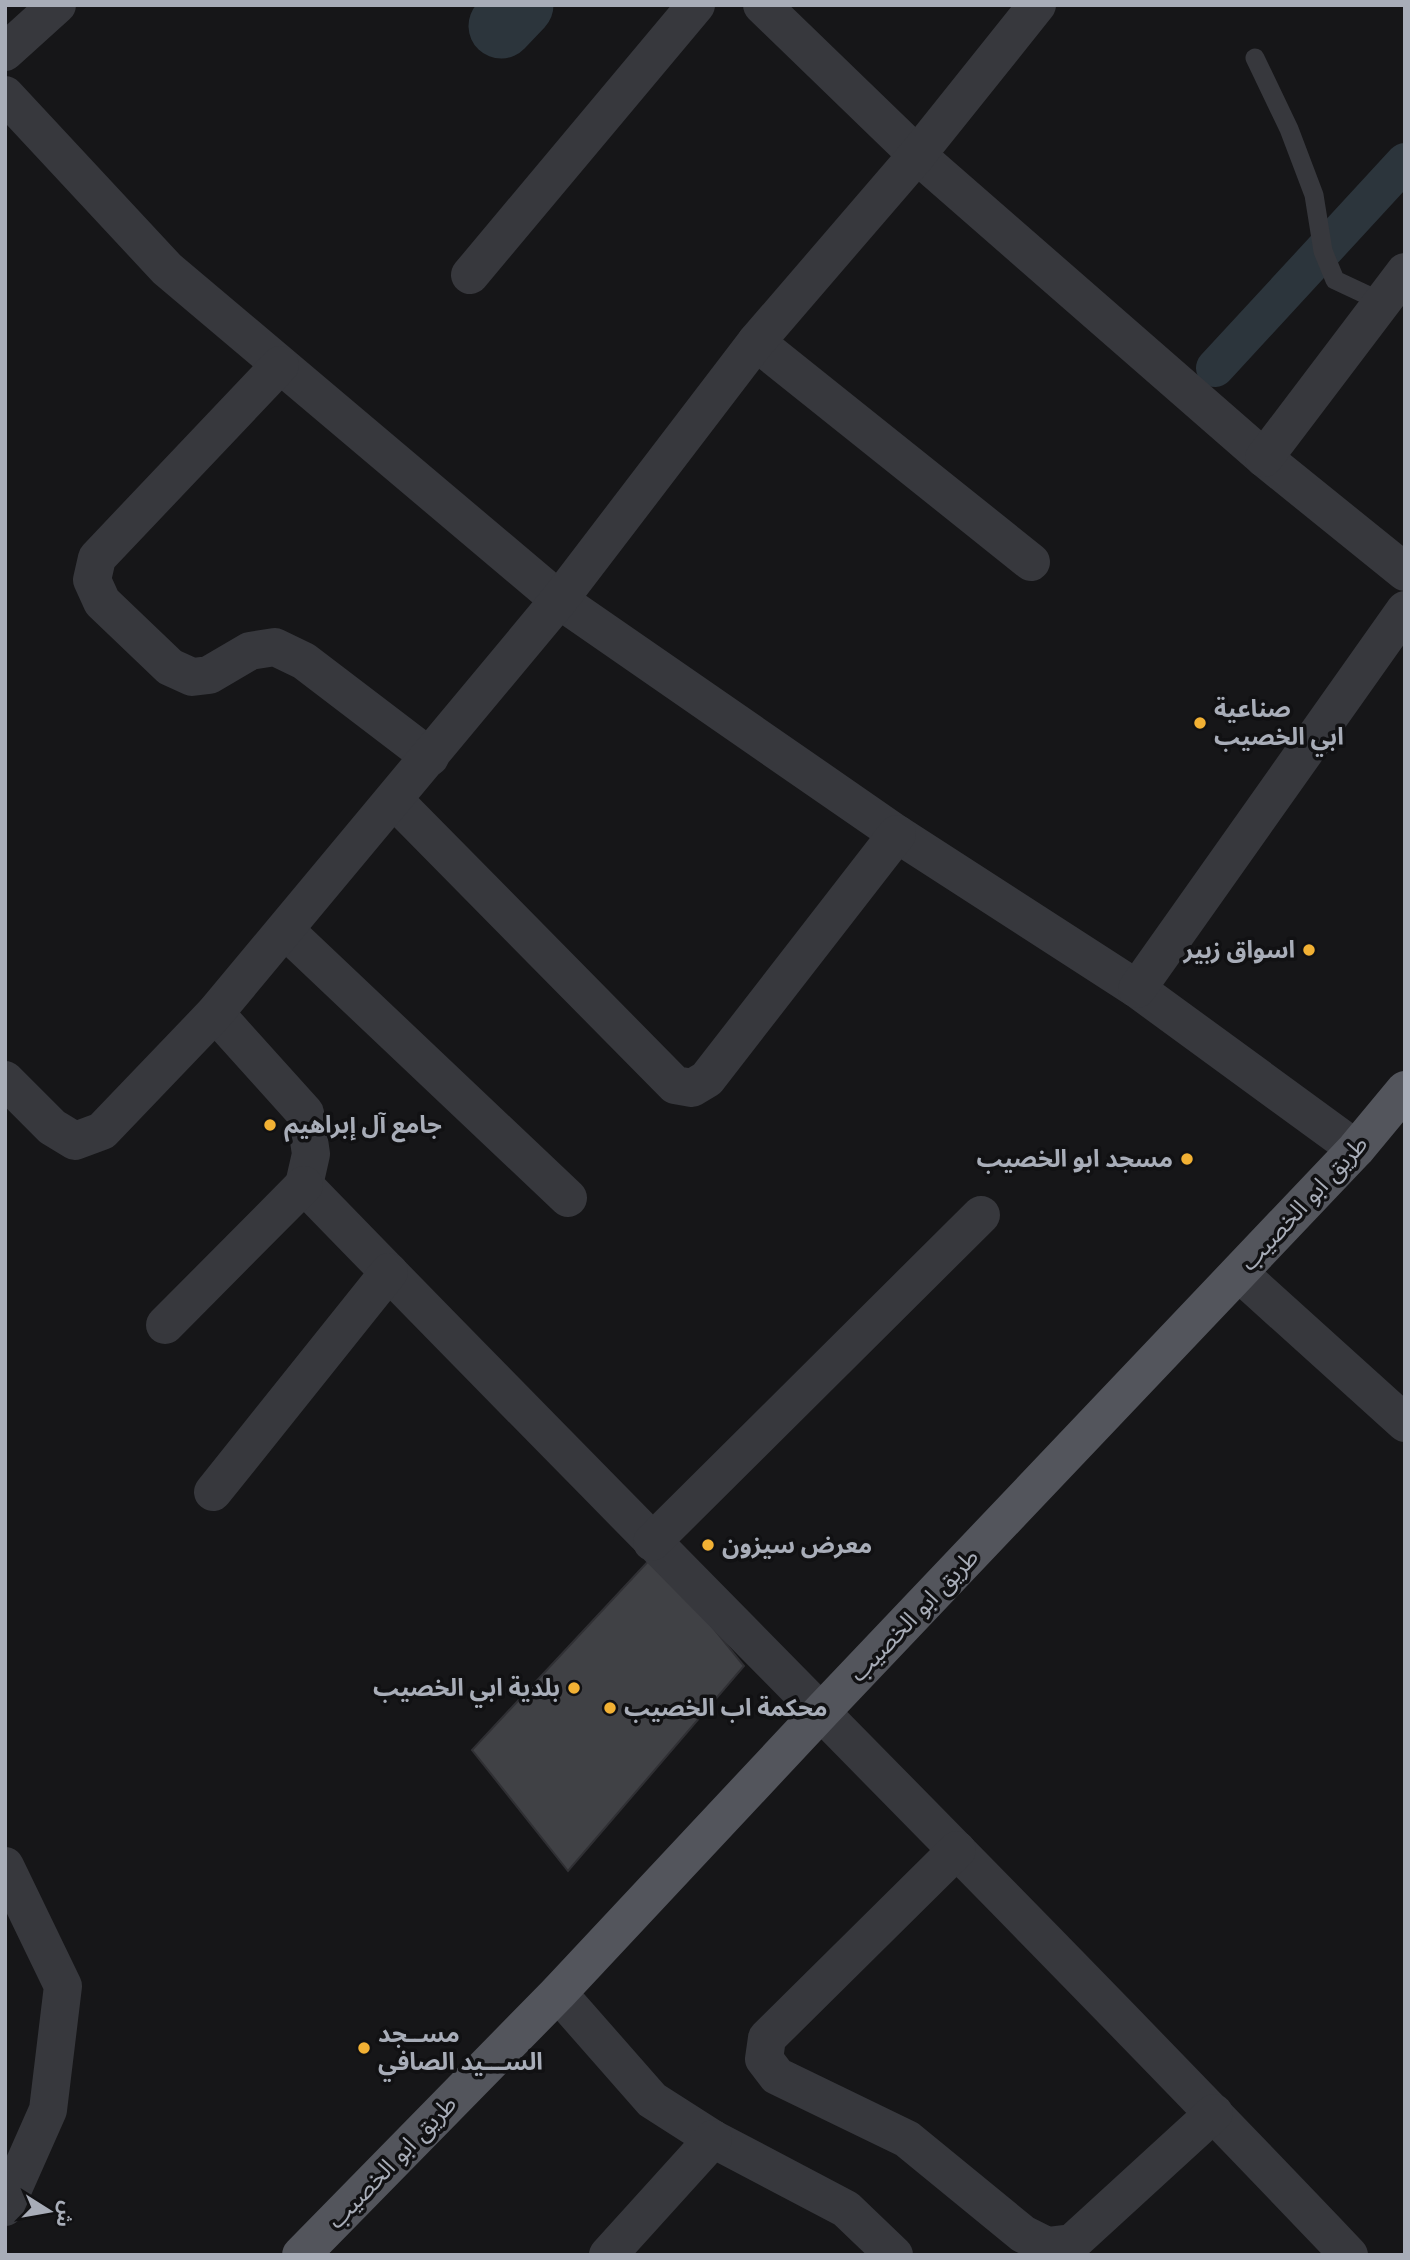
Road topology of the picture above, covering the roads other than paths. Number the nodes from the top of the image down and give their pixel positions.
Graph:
1 (57, 5) edge
2 (696, 5) edge
3 (762, 5) edge
4 (1037, 5) edge
5 (5, 52) edge
6 (1255, 58) dead end
7 (5, 95) edge
8 (917, 155) junction
9 (470, 275) dead end
10 (1396, 289) edge
11 (755, 342) junction
12 (280, 365) junction
13 (1264, 457) junction
14 (1031, 562) dead end
15 (1405, 572) edge
16 (559, 600) junction
17 (1405, 610) edge
18 (430, 757) junction
19 (394, 800) junction
20 (897, 834) junction
21 (285, 930) junction
22 (1137, 989) junction
23 (215, 1013) junction
24 (5, 1080) edge
25 (1405, 1090) edge
26 (1356, 1149) junction
27 (304, 1185) junction
28 (568, 1198) dead end
29 (981, 1215) dead end
30 (389, 1272) junction
31 (1239, 1273) junction
32 (165, 1325) dead end
33 (1405, 1423) edge
34 (213, 1492) dead end
35 (652, 1542) junction
36 (822, 1711) junction
37 (957, 1850) junction
38 (5, 1866) edge
39 (558, 1993) junction
40 (1214, 2113) junction
41 (713, 2139) junction
42 (5, 2207) edge
43 (301, 2255) edge
44 (608, 2255) edge
45 (894, 2255) edge
46 (1349, 2255) edge

1 - 5 street
2 - 9 street
3 - 8 street
4 - 8 street
6 - 10 lane
7 - 12 street
8 - 11 street
8 - 13 street
10 - 13 street
11 - 14 street
11 - 16 street
12 - 16 street
12 - 18 street
13 - 15 street
16 - 18 street
16 - 20 street
17 - 22 street
18 - 19 street
19 - 20 street
19 - 21 street
20 - 22 street
21 - 23 street
21 - 28 street
22 - 26 street
23 - 24 street
23 - 27 street
25 - 26 main road, طريق ابو الخصيب
26 - 31 main road, طريق ابو الخصيب
27 - 30 street
27 - 32 street
29 - 35 street
30 - 34 street
30 - 35 street
31 - 33 street
31 - 36 main road, طريق ابو الخصيب
35 - 36 street
36 - 37 street
36 - 39 main road, طريق ابو الخصيب
37 - 40 street
37 - 40 street
38 - 42 street
39 - 41 street
39 - 43 main road, طريق ابو الخصيب
40 - 46 street
41 - 44 street
41 - 45 street

